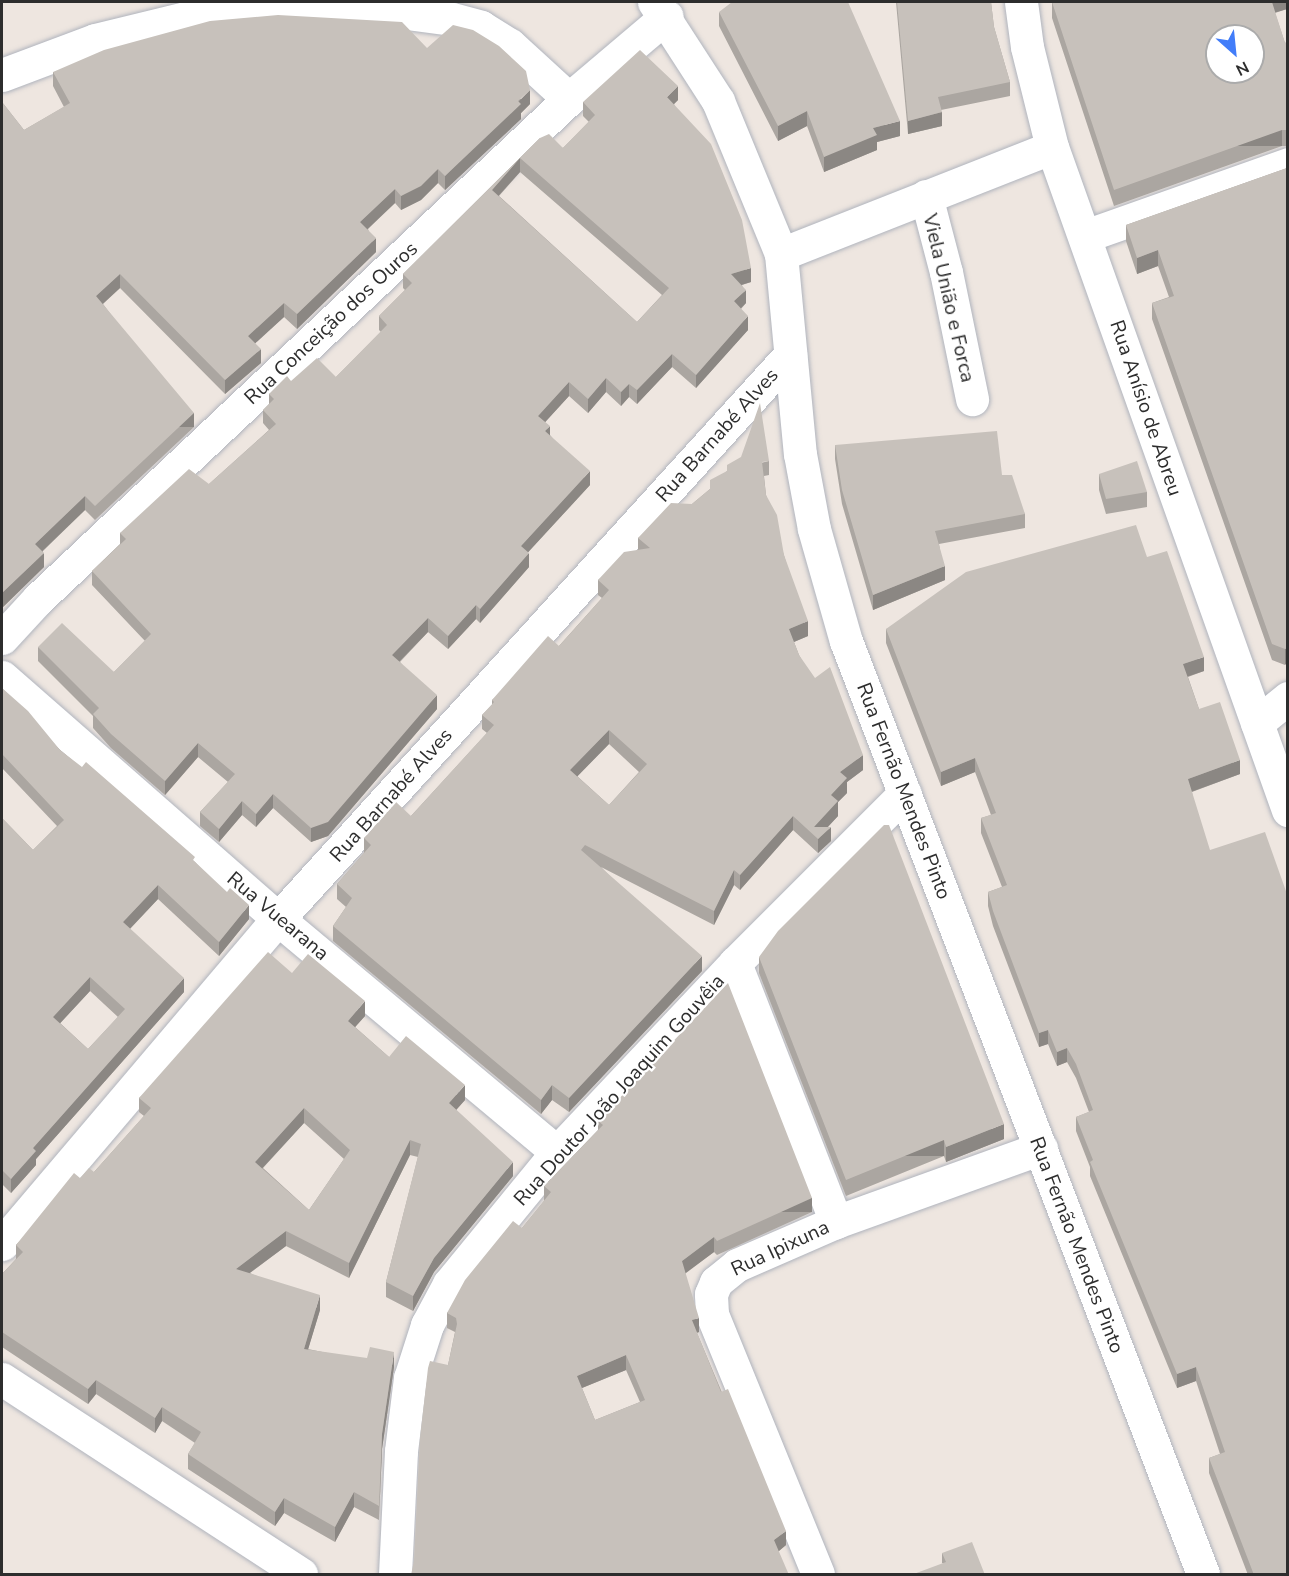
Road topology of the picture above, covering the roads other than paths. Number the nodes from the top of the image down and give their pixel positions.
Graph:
1 (1021, 2) edge
2 (661, 9) edge
3 (2, 75) edge
4 (569, 99) junction
5 (1052, 147) junction
6 (1287, 164) edge
7 (927, 196) junction
8 (1085, 236) junction
9 (781, 254) junction
10 (790, 355) junction
11 (972, 399) dead end
12 (2, 638) edge
13 (2, 677) edge
14 (1287, 698) edge
15 (1257, 723) junction
16 (905, 793) junction
17 (1287, 810) edge
18 (278, 919) junction
19 (735, 963) junction
20 (1041, 1148) junction
21 (556, 1152) junction
22 (836, 1222) junction
23 (2, 1244) edge
24 (2, 1379) edge
25 (301, 1575) edge
26 (396, 1575) edge
27 (818, 1575) edge
28 (1203, 1575) edge

1 - 5 street, Rua Anísio de Abreu
2 - 4 street, Rua Conceição dos Ouros
2 - 9 street, Rua Fernão Mendes Pinto
3 - 4 street
4 - 12 street, Rua Conceição dos Ouros
5 - 7 street
5 - 8 street, Rua Anísio de Abreu
6 - 8 street
7 - 9 street
7 - 11 street, Viela União e Forca
8 - 15 street, Rua Anísio de Abreu
9 - 10 street, Rua Fernão Mendes Pinto
10 - 16 street, Rua Fernão Mendes Pinto
10 - 18 street, Rua Barnabé Alves
13 - 18 street, Rua Vuearana
14 - 15 street
15 - 17 street, Rua Anísio de Abreu
16 - 19 street, Rua Doutor João Joaquim Gouvêia
16 - 20 street, Rua Fernão Mendes Pinto
18 - 21 street, Rua Vuearana
18 - 23 street, Rua Barnabé Alves
19 - 21 street, Rua Doutor João Joaquim Gouvêia
19 - 22 street
20 - 22 street, Rua Ipixuna
20 - 28 street, Rua Fernão Mendes Pinto
21 - 26 street, Rua Doutor João Joaquim Gouvêia
22 - 27 street, Rua Ipixuna
24 - 25 street

